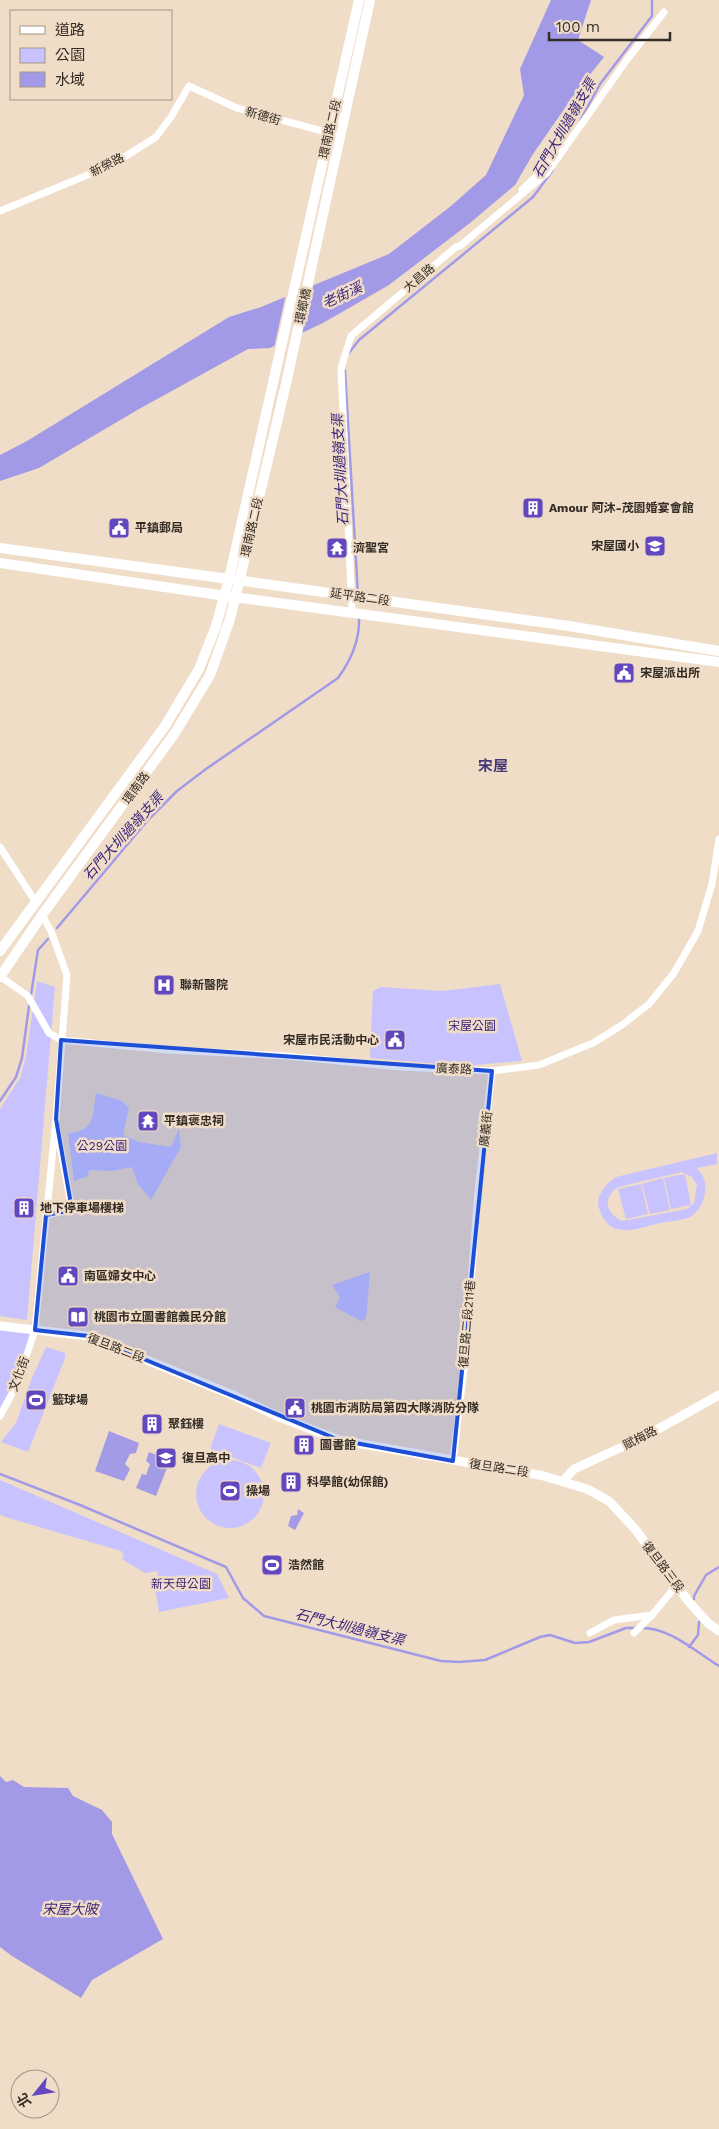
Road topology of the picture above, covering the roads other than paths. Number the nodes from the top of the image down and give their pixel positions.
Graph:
1 (360, 0) edge
2 (370, 0) edge
3 (664, 12) dead end
4 (360, 21) junction
5 (189, 86) joint
6 (328, 133) junction
7 (341, 136) junction
8 (0, 211) edge
9 (315, 255) joint
10 (301, 257) joint
11 (292, 357) joint
12 (279, 358) joint
13 (0, 548) edge
14 (0, 563) edge
15 (234, 580) junction
16 (231, 596) junction
17 (352, 596) junction
18 (352, 611) junction
19 (719, 651) edge
20 (719, 662) edge
21 (719, 839) edge
22 (0, 847) edge
23 (35, 901) junction
24 (42, 915) junction
25 (0, 951) edge
26 (0, 977) edge
27 (61, 1040) junction
28 (492, 1071) junction
29 (56, 1119) junction
30 (478, 1188) joint
31 (88, 1207) dead end
32 (72, 1210) junction
33 (46, 1215) junction
34 (0, 1326) edge
35 (35, 1330) junction
36 (719, 1396) edge
37 (0, 1416) edge
38 (453, 1461) junction
39 (563, 1481) junction
40 (609, 1501) joint
41 (676, 1586) junction
42 (652, 1615) junction
43 (719, 1631) edge
44 (635, 1632) dead end
45 (590, 1633) dead end

1 - 4 main road, 環南路二段
2 - 4 main road, 環南路二段
3 - 17 street, 大昌路
4 - 6 main road, 環南路二段
4 - 7 main road, 環南路二段
5 - 6 street, 新德街
5 - 8 street, 新榮路
6 - 7 street, 新德街
6 - 10 main road, 環南路二段
7 - 9 main road, 環南路二段
9 - 11 main road, 環鄉橋
10 - 12 main road, 環鄉橋
11 - 15 main road, 環南路二段
12 - 15 main road, 環南路二段
13 - 15 main road, 延平路二段
14 - 16 main road, 延平路二段
15 - 16 main road, 環南路
15 - 17 main road, 延平路二段
16 - 18 main road, 延平路二段
16 - 23 main road, 環南路
16 - 24 main road, 環南路
17 - 18 street, 大昌路
17 - 19 main road, 延平路二段
18 - 20 main road, 延平路二段
21 - 28 street, 廣泰路
22 - 23 street
23 - 24 street
23 - 25 main road, 環南路
24 - 26 main road, 環南路
24 - 27 street
26 - 27 street
27 - 28 street, 廣泰路
27 - 29 street
28 - 30 street, 廣義街
29 - 32 street
29 - 33 street
30 - 38 street, 復旦路二段211巷
31 - 32 street
32 - 33 street
33 - 35 street
34 - 35 street, 復旦路二段
35 - 37 street, 文化街
35 - 38 street, 復旦路二段
36 - 39 street, 賦梅路
38 - 39 street, 復旦路二段
39 - 40 street, 復旦路二段
40 - 41 street, 復旦路三段
41 - 42 street
41 - 43 street, 復旦路三段
42 - 44 street
42 - 45 street

